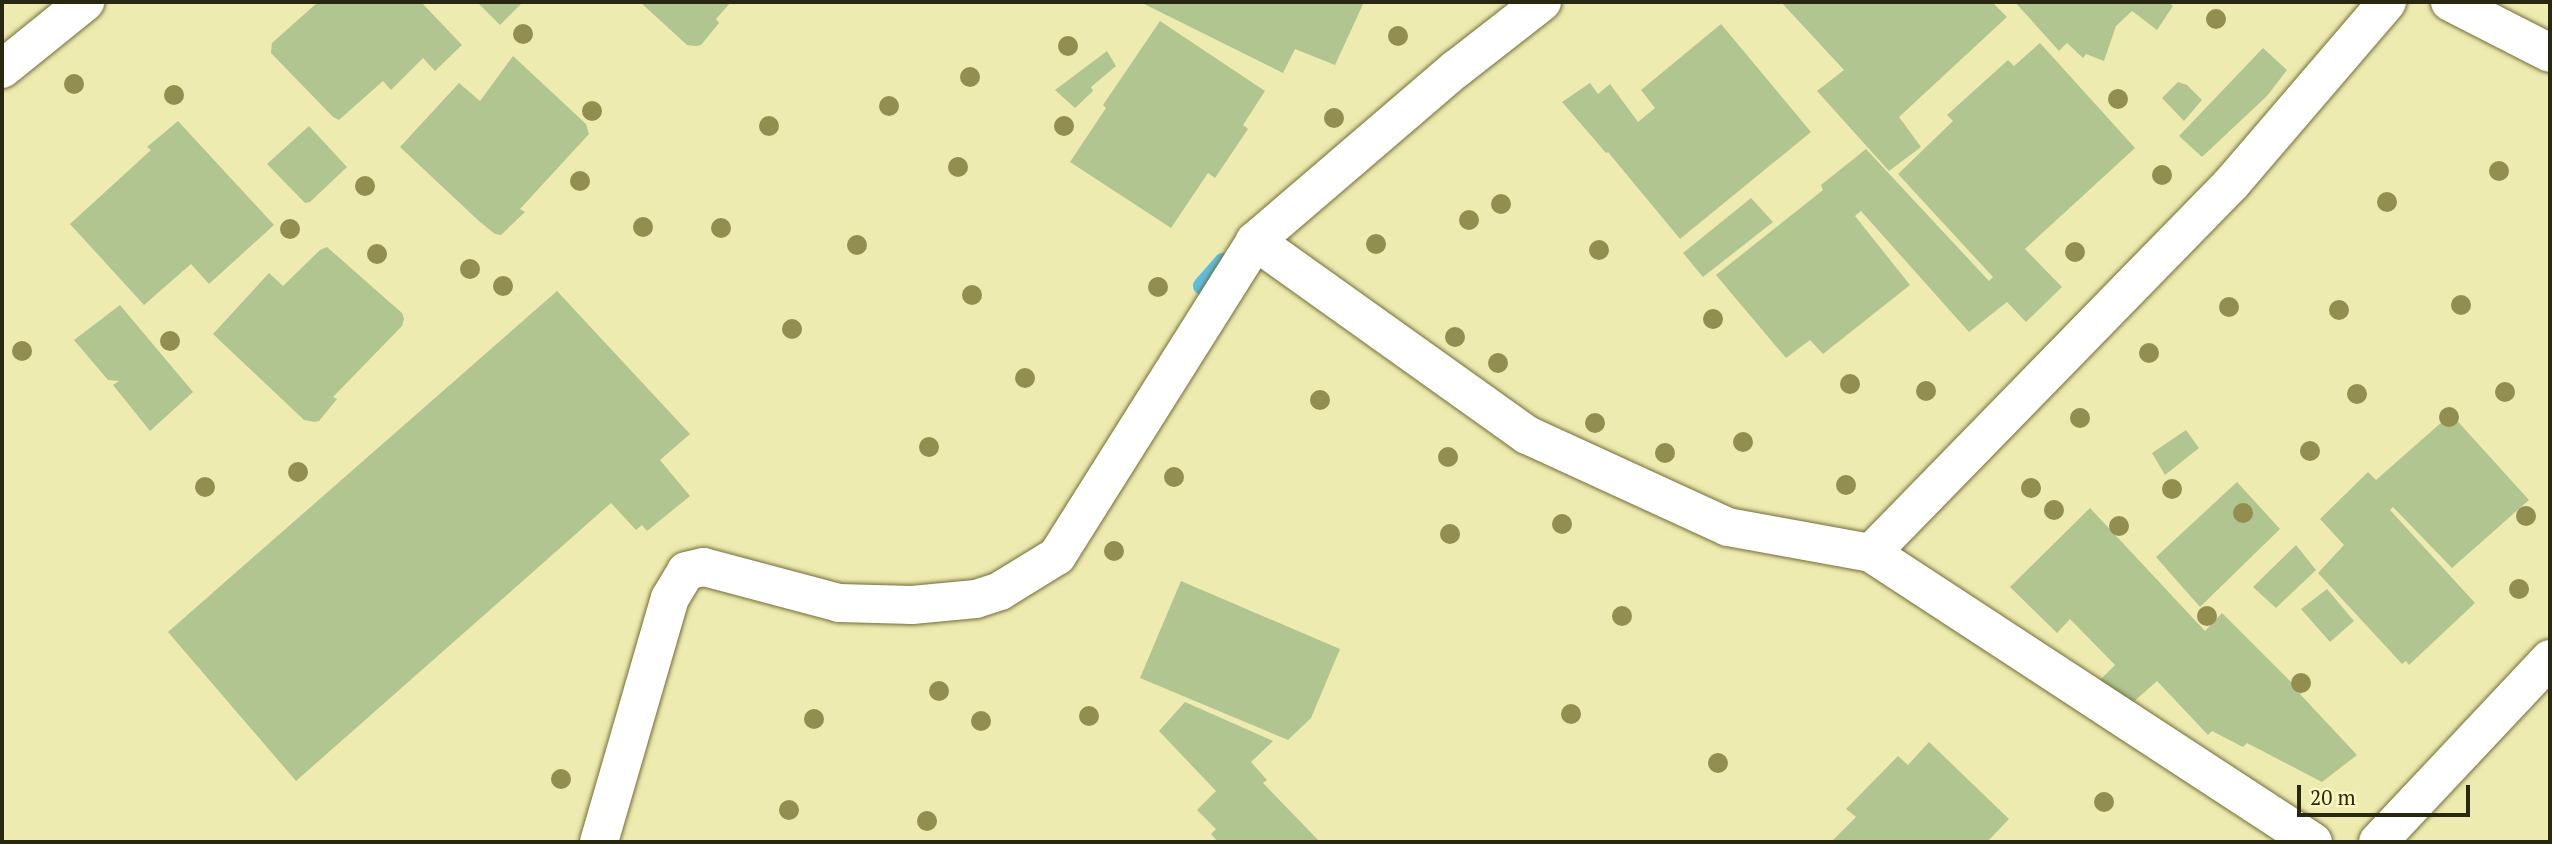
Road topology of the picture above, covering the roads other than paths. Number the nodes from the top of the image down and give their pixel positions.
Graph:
1 (85, 2) edge
2 (1542, 2) edge
3 (2387, 2) edge
4 (2450, 2) edge
5 (2550, 53) edge
6 (2, 68) edge
7 (1255, 241) junction
8 (1871, 553) junction
9 (2550, 659) edge
10 (599, 842) edge
11 (2313, 842) edge
12 (2378, 842) edge

1 - 6 street
2 - 7 street
3 - 8 street
4 - 5 street
7 - 8 street
7 - 10 street
8 - 11 street
9 - 12 street

